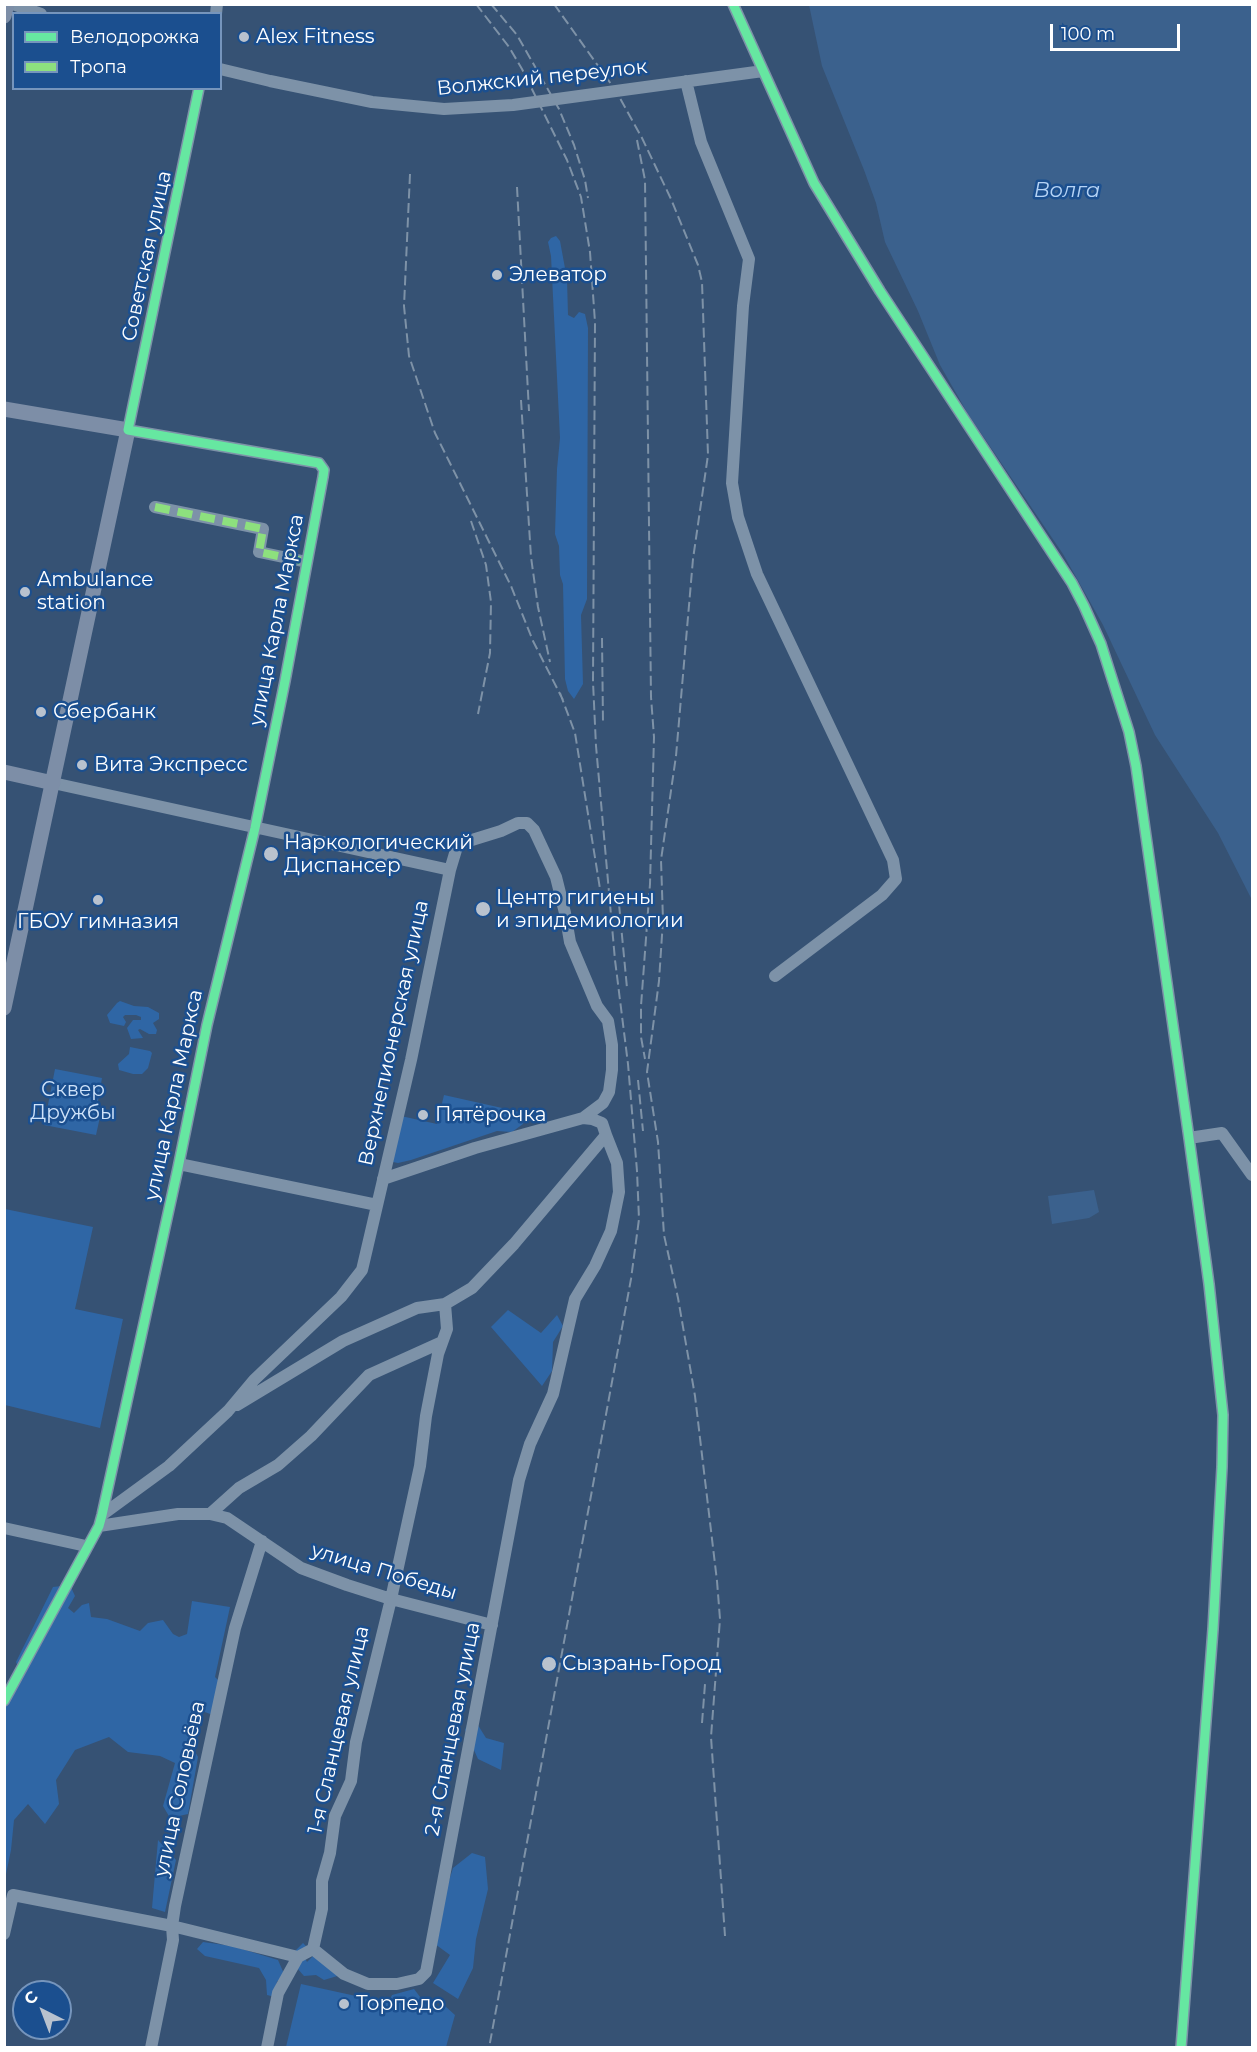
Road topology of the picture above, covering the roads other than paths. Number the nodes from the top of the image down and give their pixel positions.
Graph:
1 (7, 4) edge
2 (13, 4) edge
3 (733, 4) edge
4 (36, 12) edge
5 (4, 16) edge
6 (222, 69) edge
7 (763, 71) junction
8 (686, 81) junction
9 (200, 90) edge
10 (4, 409) edge
11 (128, 430) junction
12 (155, 507) dead end
13 (307, 562) junction
14 (4, 772) edge
15 (53, 783) junction
16 (255, 828) junction
17 (450, 870) junction
18 (775, 976) dead end
19 (4, 1008) edge
20 (583, 1118) junction
21 (604, 1129) junction
22 (1189, 1138) junction
23 (179, 1164) junction
24 (1252, 1175) edge
25 (383, 1179) junction
26 (377, 1205) junction
27 (445, 1304) junction
28 (442, 1342) junction
29 (228, 1411) junction
30 (210, 1514) junction
31 (100, 1520) junction
32 (4, 1528) edge
33 (262, 1541) junction
34 (86, 1546) junction
35 (391, 1599) junction
36 (492, 1625) junction
37 (4, 1701) edge
38 (172, 1926) junction
39 (4, 1934) edge
40 (313, 1949) junction
41 (298, 1957) junction
42 (151, 2048) edge
43 (267, 2048) edge
44 (1181, 2048) edge

1 - 5 main road
2 - 4 street
3 - 7 street
6 - 8 street, Волжский переулок
7 - 8 street, Волжский переулок
7 - 22 street
8 - 18 street
9 - 11 street, Советская улица
10 - 11 main road
11 - 13 street, улица Карла Маркса
11 - 15 main road, Советская улица
12 - 13 street
13 - 16 street, улица Карла Маркса
14 - 15 main road
15 - 16 street
15 - 19 main road, Советская улица
16 - 17 street
16 - 23 street, улица Карла Маркса
17 - 20 street, Верхнепионерская улица
17 - 25 street, Верхнепионерская улица
20 - 21 street
20 - 25 street
21 - 27 street
21 - 36 street, 2-я Сланцевая улица
22 - 24 street
22 - 44 street
23 - 26 street
23 - 31 street, улица Карла Маркса
25 - 26 street, Верхнепионерская улица
26 - 29 street, Верхнепионерская улица
27 - 28 street, 1-я Сланцевая улица
27 - 29 street
28 - 30 street
28 - 35 street, 1-я Сланцевая улица
29 - 31 street
30 - 31 street, улица Победы
30 - 33 street, улица Победы
31 - 34 street, улица Карла Маркса
32 - 34 street
33 - 35 street, улица Победы
33 - 38 street, улица Соловьёва
34 - 37 street, улица Карла Маркса
35 - 36 street, улица Победы
35 - 40 street, 1-я Сланцевая улица
36 - 40 street, 2-я Сланцевая улица
38 - 39 street
38 - 41 street
38 - 42 street, улица Соловьёва
40 - 41 street
41 - 43 street

